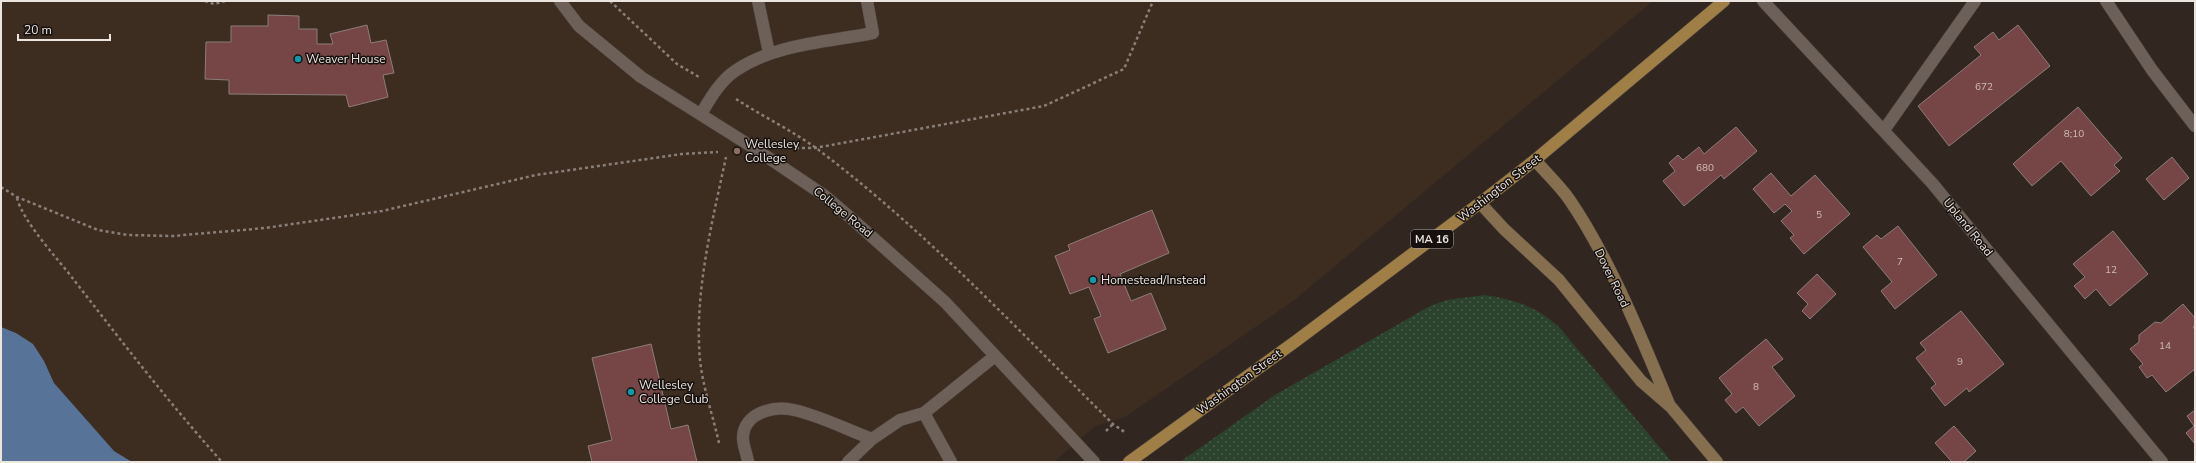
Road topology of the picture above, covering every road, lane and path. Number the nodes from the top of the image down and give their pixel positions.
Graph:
1 (205, 1) edge
2 (225, 1) edge
3 (560, 1) edge
4 (758, 1) edge
5 (867, 1) edge
6 (1153, 1) edge
7 (1724, 1) edge
8 (1763, 1) edge
9 (1975, 1) edge
10 (2106, 1) edge
11 (769, 53) junction
12 (701, 114) junction
13 (2195, 126) edge
14 (1884, 130) junction
15 (790, 148) dead end
16 (727, 151) dead end
17 (720, 152) dead end
18 (1535, 160) junction
19 (1, 187) edge
20 (17, 197) junction
21 (1480, 203) junction
22 (995, 356) junction
23 (1670, 407) junction
24 (924, 413) junction
25 (1114, 424) dead end
26 (1106, 431) dead end
27 (872, 439) junction
28 (720, 448) dead end
29 (222, 462) edge
30 (748, 462) edge
31 (848, 462) edge
32 (951, 462) edge
33 (1094, 462) edge
34 (1129, 462) edge
35 (1717, 462) edge
36 (2162, 462) edge

1 - 2 path
3 - 12 street, College Road
4 - 11 street
5 - 11 street
6 - 15 path
7 - 18 main road, Washington Street / MA 16
8 - 14 street, Upland Road
9 - 14 street
10 - 13 street
11 - 12 street
12 - 22 street, College Road
14 - 36 street, Upland Road
16 - 28 path
17 - 20 path
18 - 21 main road, Washington Street / MA 16
18 - 23 street, Dover Road
19 - 20 path
20 - 29 path
21 - 23 street, Dover Road
21 - 34 main road, Washington Street / MA 16
22 - 24 street
22 - 33 street, College Road
23 - 35 street, Dover Road
24 - 27 street
24 - 32 street
25 - 26 path
27 - 30 street
27 - 31 street

